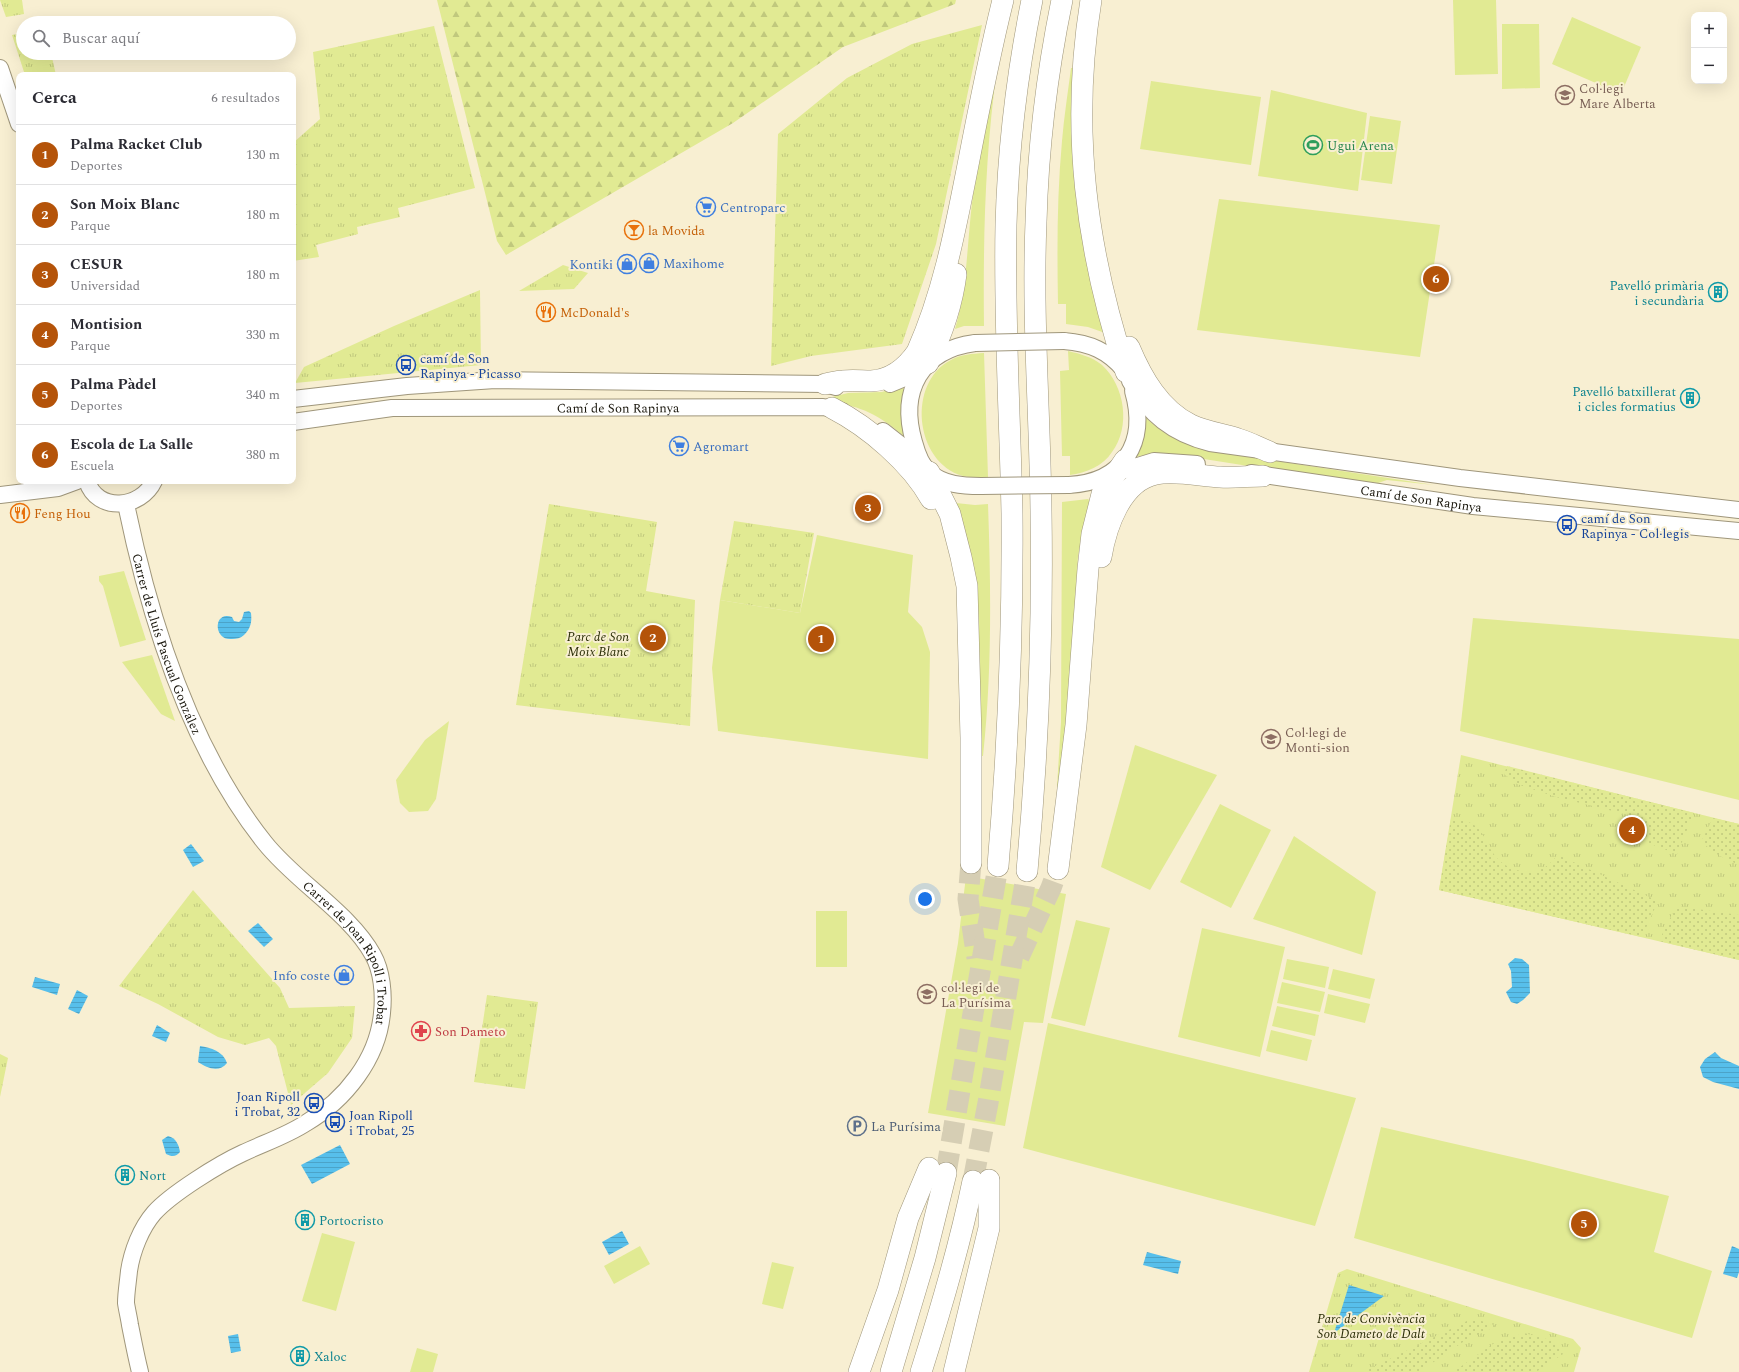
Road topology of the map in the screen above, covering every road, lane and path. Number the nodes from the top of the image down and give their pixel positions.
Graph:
1 (1003, 0) edge
2 (1032, 0) edge
3 (1062, 0) edge
4 (1091, 0) edge
5 (0, 68) edge
6 (16, 115) edge
7 (969, 160) junction
8 (1083, 173) junction
9 (926, 365) junction
10 (1128, 376) junction
11 (825, 384) junction
12 (296, 399) edge
13 (832, 408) junction
14 (296, 422) edge
15 (1270, 452) junction
16 (1116, 469) junction
17 (927, 470) junction
18 (1263, 476) junction
19 (69, 484) edge
20 (87, 484) edge
21 (152, 484) edge
22 (0, 495) edge
23 (126, 504) junction
24 (1739, 510) edge
25 (1739, 531) edge
26 (969, 638) junction
27 (1081, 672) junction
28 (221, 780) joint
29 (971, 864) tunnel mouth
30 (998, 866) tunnel mouth
31 (1058, 869) tunnel mouth
32 (1027, 870) tunnel mouth
33 (140, 1372) edge
34 (859, 1372) edge
35 (891, 1372) edge
36 (921, 1372) edge
37 (954, 1372) edge

1 - 7 highway
2 - 30 highway
3 - 32 highway
4 - 8 highway
5 - 6 street
7 - 9 highway
7 - 11 highway
8 - 10 highway
8 - 15 highway
9 - 10 street, Camí de Son Rapinya, bridge
9 - 11 street, Camí de Son Rapinya
9 - 17 street
10 - 15 street, Camí de Son Rapinya
10 - 16 street
11 - 12 street, Camí de Son Rapinya
13 - 14 street, Camí de Son Rapinya
13 - 17 street, Camí de Son Rapinya
13 - 26 highway
15 - 24 street, Camí de Son Rapinya
16 - 17 street, Camí de Son Rapinya, bridge
16 - 18 street, Camí de Son Rapinya
16 - 27 highway
17 - 26 highway
18 - 25 street, Camí de Son Rapinya
18 - 27 highway
19 - 22 street
20 - 23 street
21 - 23 street
23 - 28 street, Carrer de Lluís Pascual González
26 - 29 highway
27 - 31 highway
28 - 33 street, Carrer de Joan Ripoll i Trobat
34 - 35 highway
36 - 37 highway

